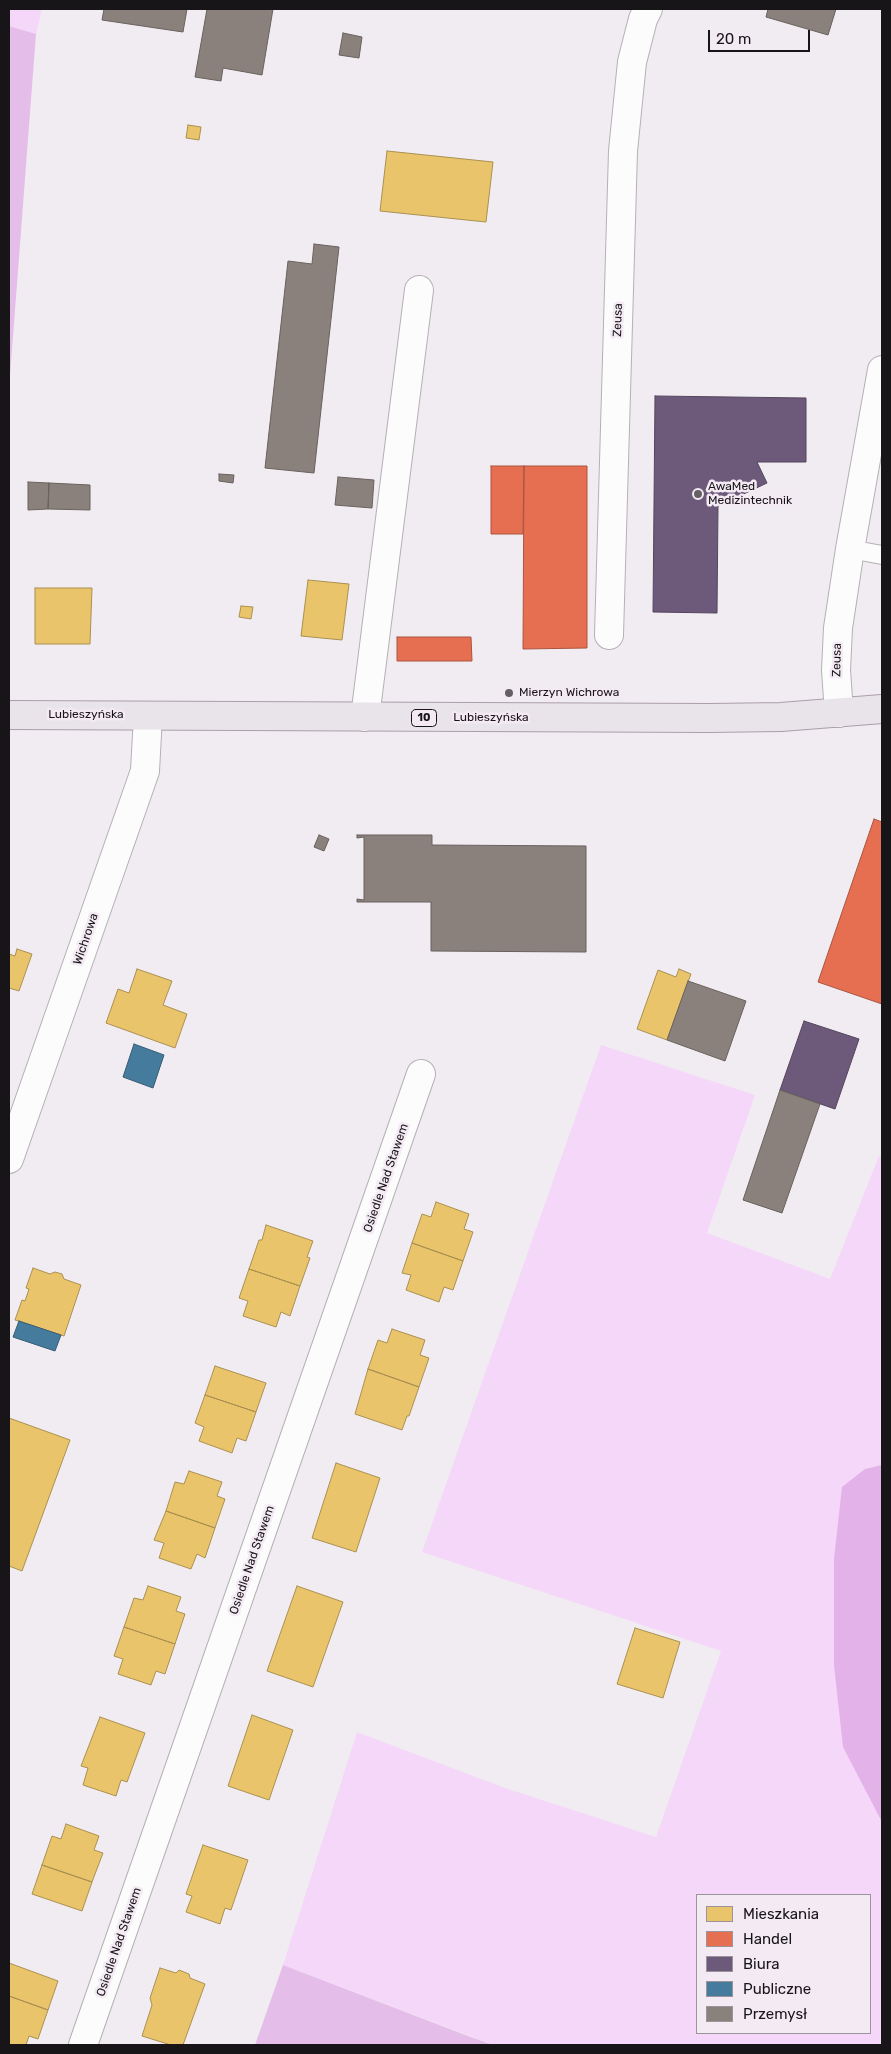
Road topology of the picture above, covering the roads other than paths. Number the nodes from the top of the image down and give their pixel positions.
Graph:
1 (648, 9) edge
2 (419, 290) dead end
3 (882, 370) edge
4 (850, 549) junction
5 (882, 555) edge
6 (609, 635) dead end
7 (882, 709) edge
8 (839, 713) junction
9 (9, 715) edge
10 (148, 716) junction
11 (364, 717) junction
12 (421, 1074) dead end
13 (9, 1159) edge
14 (82, 2045) edge

1 - 6 street, Zeusa
2 - 11 street
3 - 4 street, Zeusa
4 - 5 lane
4 - 8 street, Zeusa
7 - 8 main road, Lubieszyńska / 10
8 - 11 main road, Lubieszyńska / 10
9 - 10 main road, Lubieszyńska / 10
10 - 11 main road, Lubieszyńska / 10
10 - 13 street, Wichrowa
12 - 14 street, Osiedle Nad Stawem

